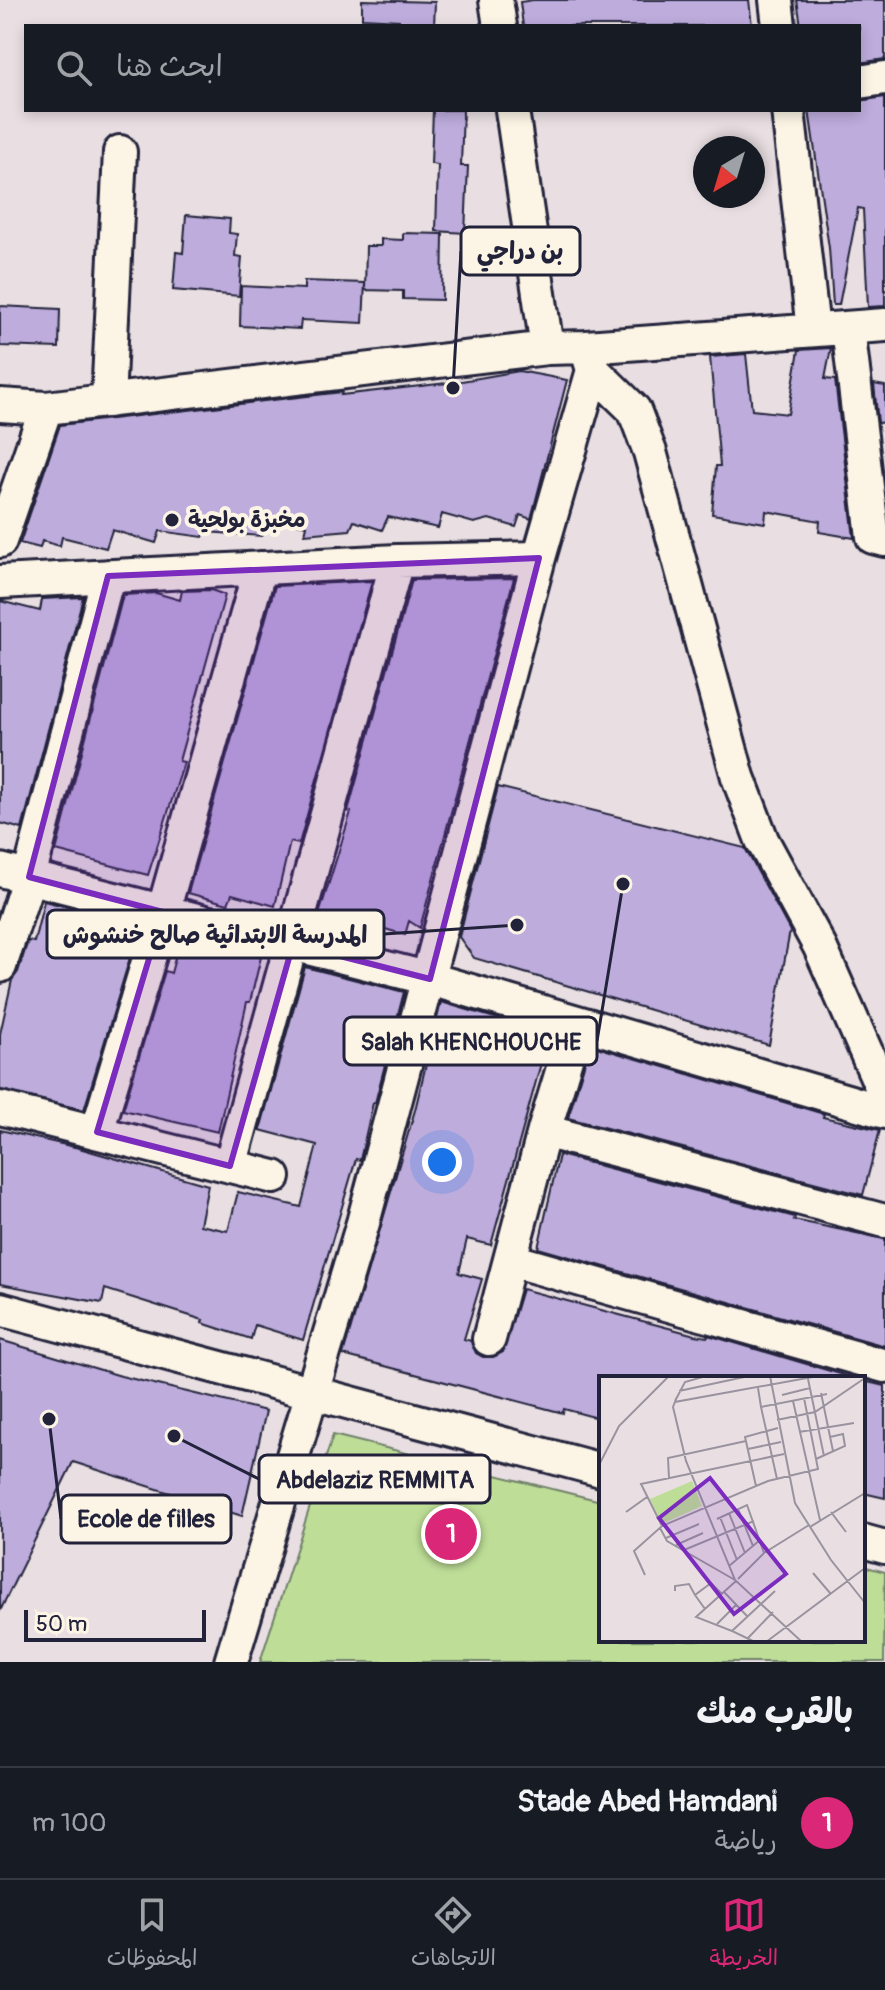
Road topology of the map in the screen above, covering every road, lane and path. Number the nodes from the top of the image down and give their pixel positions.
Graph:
1 (496, 0) edge
2 (776, 0) edge
3 (500, 24) edge
4 (779, 24) edge
5 (885, 78) edge
6 (861, 82) edge
7 (512, 112) edge
8 (788, 112) edge
9 (120, 152) dead end
10 (885, 325) edge
11 (848, 328) junction
12 (813, 330) junction
13 (547, 348) junction
14 (589, 359) junction
15 (108, 401) junction
16 (0, 405) edge
17 (46, 408) junction
18 (885, 540) edge
19 (0, 541) edge
20 (539, 558) junction
21 (397, 561) junction
22 (260, 568) junction
23 (108, 576) junction
24 (0, 582) edge
25 (14, 874) edge
26 (163, 912) junction
27 (293, 944) junction
28 (0, 966) edge
29 (430, 979) junction
30 (577, 1022) junction
31 (885, 1095) edge
32 (0, 1108) edge
33 (885, 1112) edge
34 (544, 1131) junction
35 (97, 1132) junction
36 (230, 1166) junction
37 (274, 1177) dead end
38 (885, 1221) edge
39 (511, 1260) junction
40 (0, 1309) edge
41 (489, 1339) dead end
42 (885, 1366) edge
43 (311, 1392) junction
44 (599, 1469) edge
45 (865, 1542) edge
46 (885, 1547) edge
47 (231, 1662) edge

1 - 3 street
2 - 4 street
5 - 6 street
7 - 13 street
8 - 12 street
9 - 15 street
10 - 11 street
11 - 12 street
11 - 18 street
12 - 14 street
13 - 14 street
13 - 15 street
14 - 20 street
14 - 31 street
15 - 17 street
16 - 17 street
17 - 19 street
20 - 21 street
20 - 29 street
21 - 22 street
21 - 27 street
22 - 23 street
22 - 26 street
23 - 24 street
23 - 25 street
25 - 26 street
25 - 28 street
26 - 27 street
26 - 35 street
27 - 29 street
27 - 36 street
29 - 30 street
29 - 43 street
30 - 33 street
30 - 34 street
32 - 35 street
34 - 38 street
34 - 39 street
35 - 36 street
36 - 37 street
39 - 41 street
39 - 42 street
40 - 43 street
43 - 44 street
43 - 47 street
45 - 46 street

